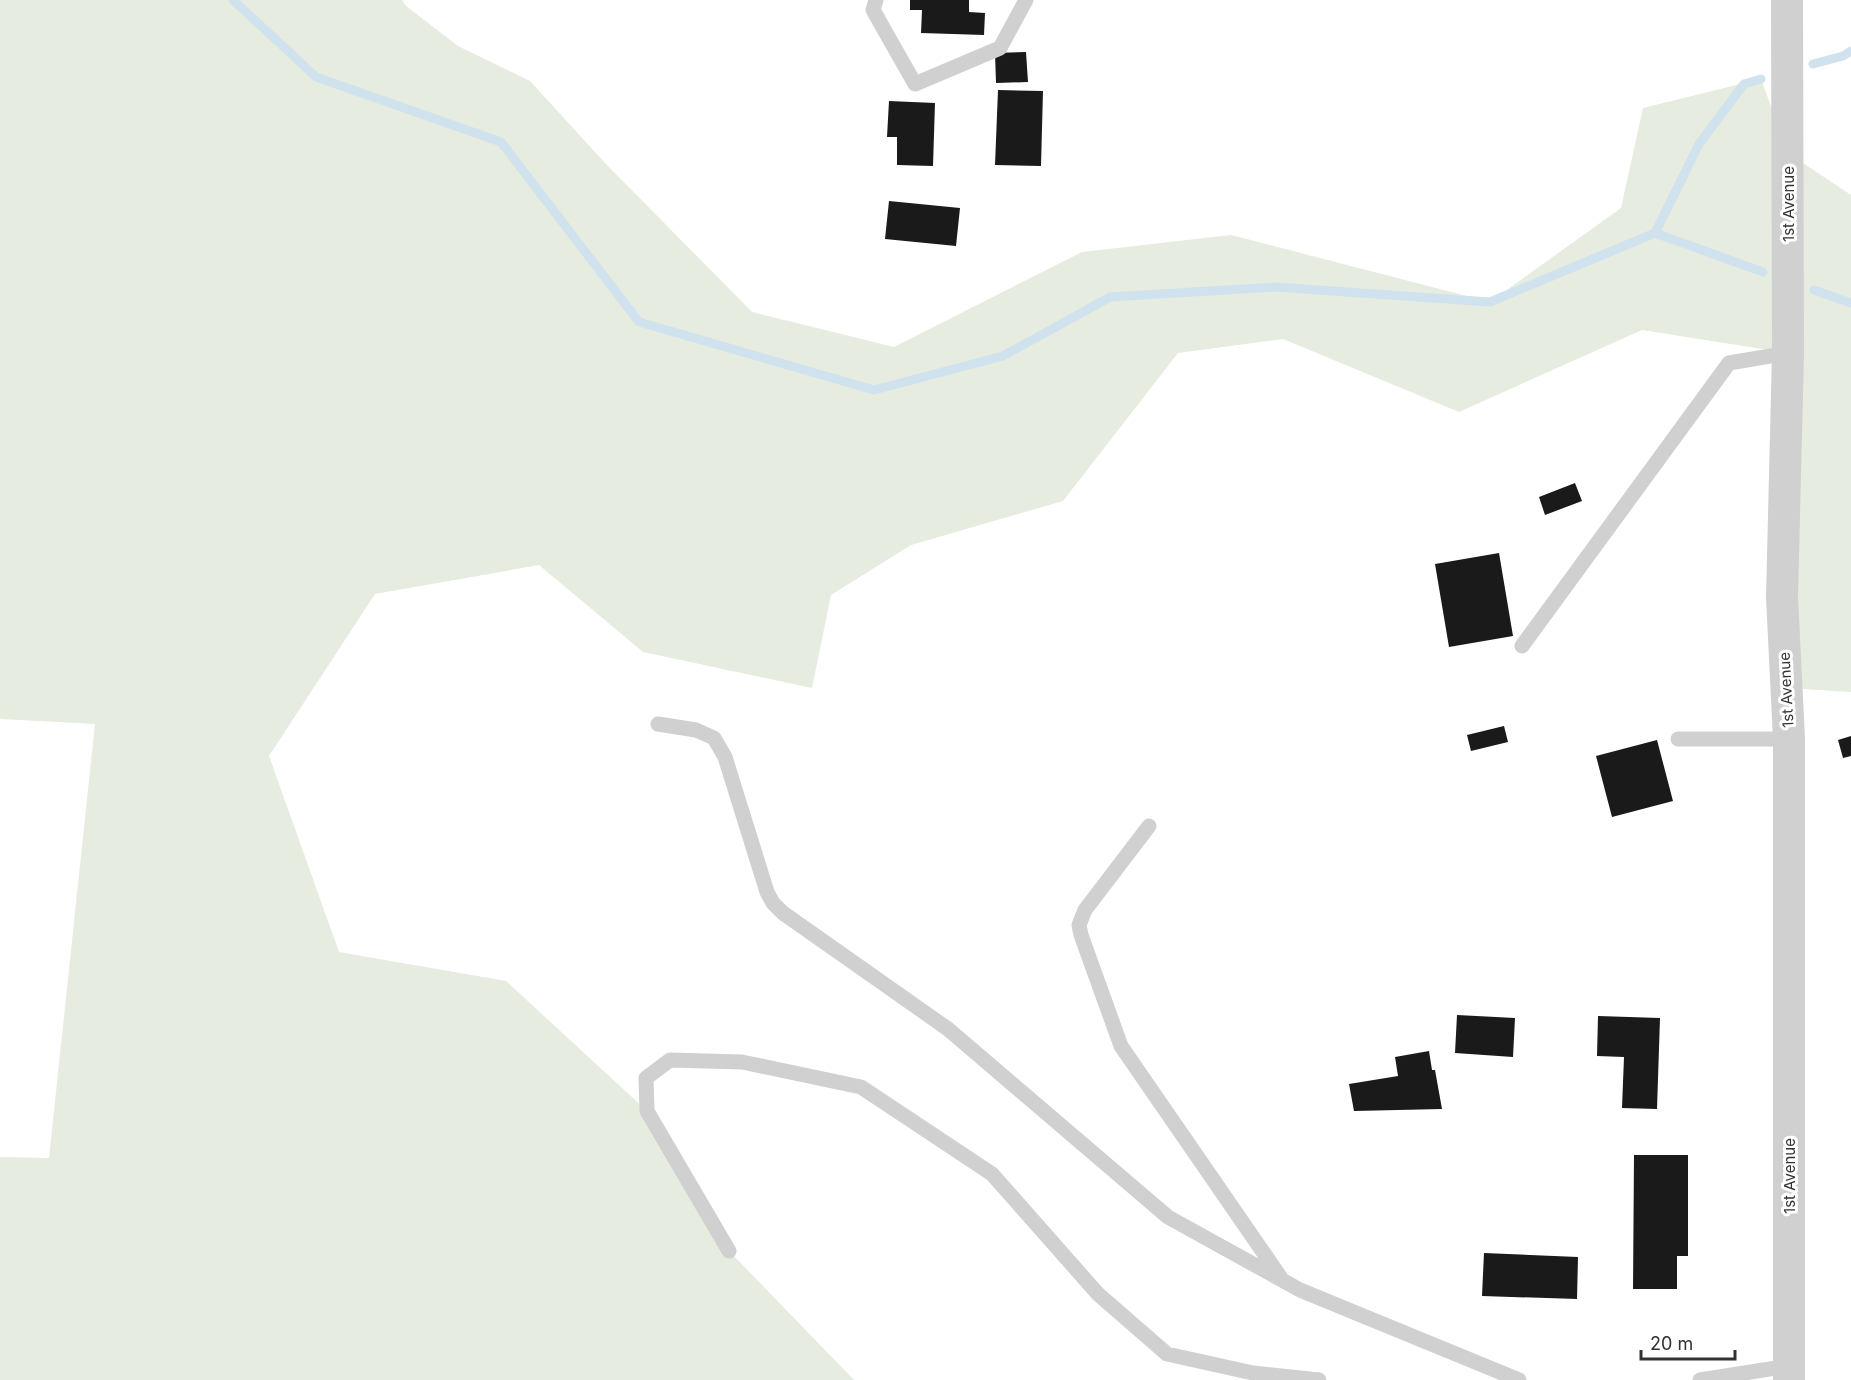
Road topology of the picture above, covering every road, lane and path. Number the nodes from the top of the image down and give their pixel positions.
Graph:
1 (876, 0) edge
2 (1026, 0) edge
3 (1787, 0) edge
4 (1788, 353) junction
5 (1522, 646) dead end
6 (657, 724) dead end
7 (1678, 739) dead end
8 (1789, 739) junction
9 (1149, 826) dead end
10 (729, 1251) dead end
11 (1283, 1280) junction
12 (1789, 1373) edge
13 (1319, 1380) edge
14 (1518, 1380) edge
15 (1700, 1380) edge

1 - 2 lane
3 - 4 street, 1st Avenue
4 - 5 lane
4 - 8 street, 1st Avenue
6 - 11 lane
7 - 8 lane
8 - 12 street, 1st Avenue
9 - 11 lane
10 - 13 lane
11 - 14 lane
12 - 15 lane

